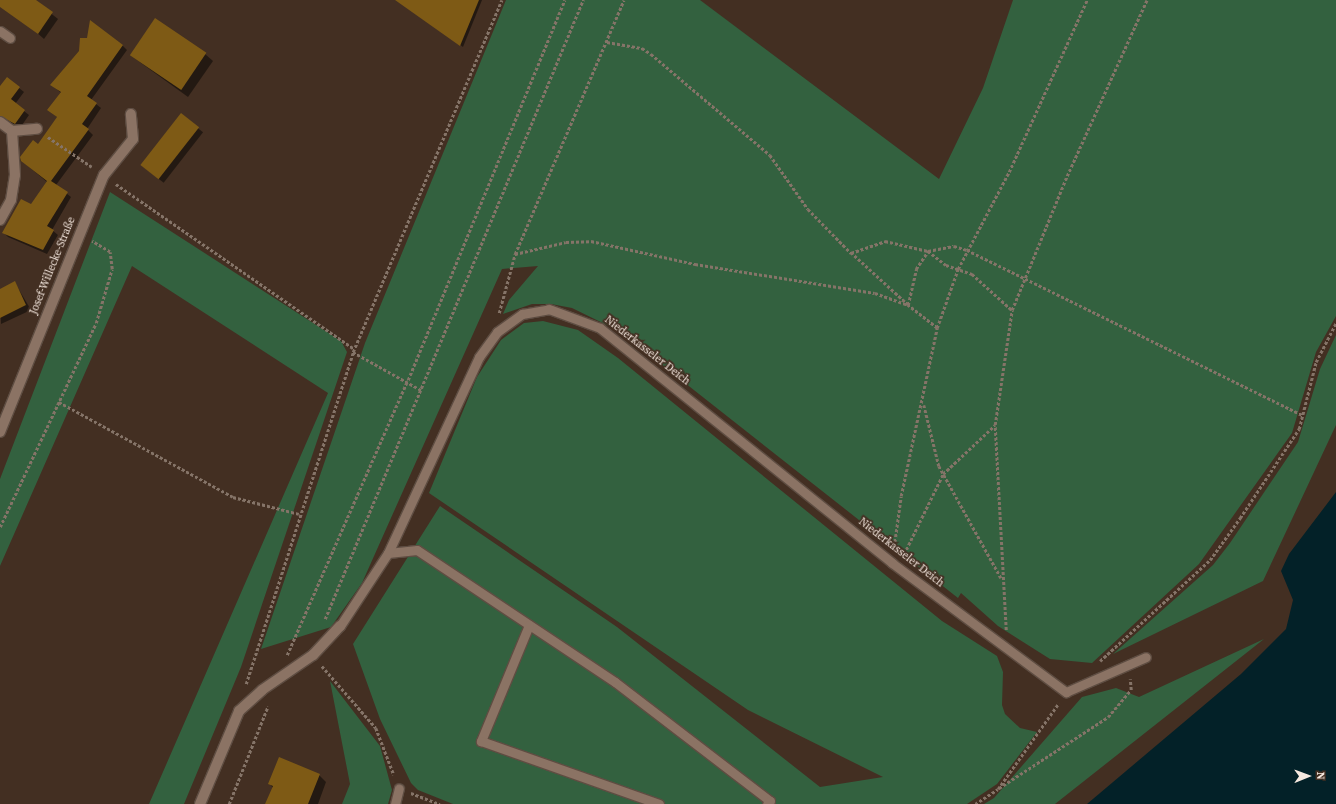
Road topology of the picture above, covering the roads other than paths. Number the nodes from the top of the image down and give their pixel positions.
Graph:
1 (0, 31) edge
2 (10, 38) dead end
3 (132, 114) dead end
4 (0, 122) edge
5 (37, 129) road end
6 (12, 131) junction
7 (0, 220) edge
8 (0, 432) edge
9 (388, 553) junction
10 (529, 625) junction
11 (340, 626) joint
12 (1146, 657) dead end
13 (399, 788) road end
14 (200, 804) edge
15 (395, 804) edge
16 (659, 804) edge
17 (767, 804) edge

1 - 2 lane
3 - 8 street, Josef-Willecke-Straße
4 - 6 street
5 - 6 street
6 - 7 street
9 - 10 lane
9 - 11 lane, Niederkasseler Deich
9 - 12 lane, Niederkasseler Deich
10 - 16 lane
10 - 17 lane
11 - 14 street, Niederkasseler Deich
13 - 15 lane

